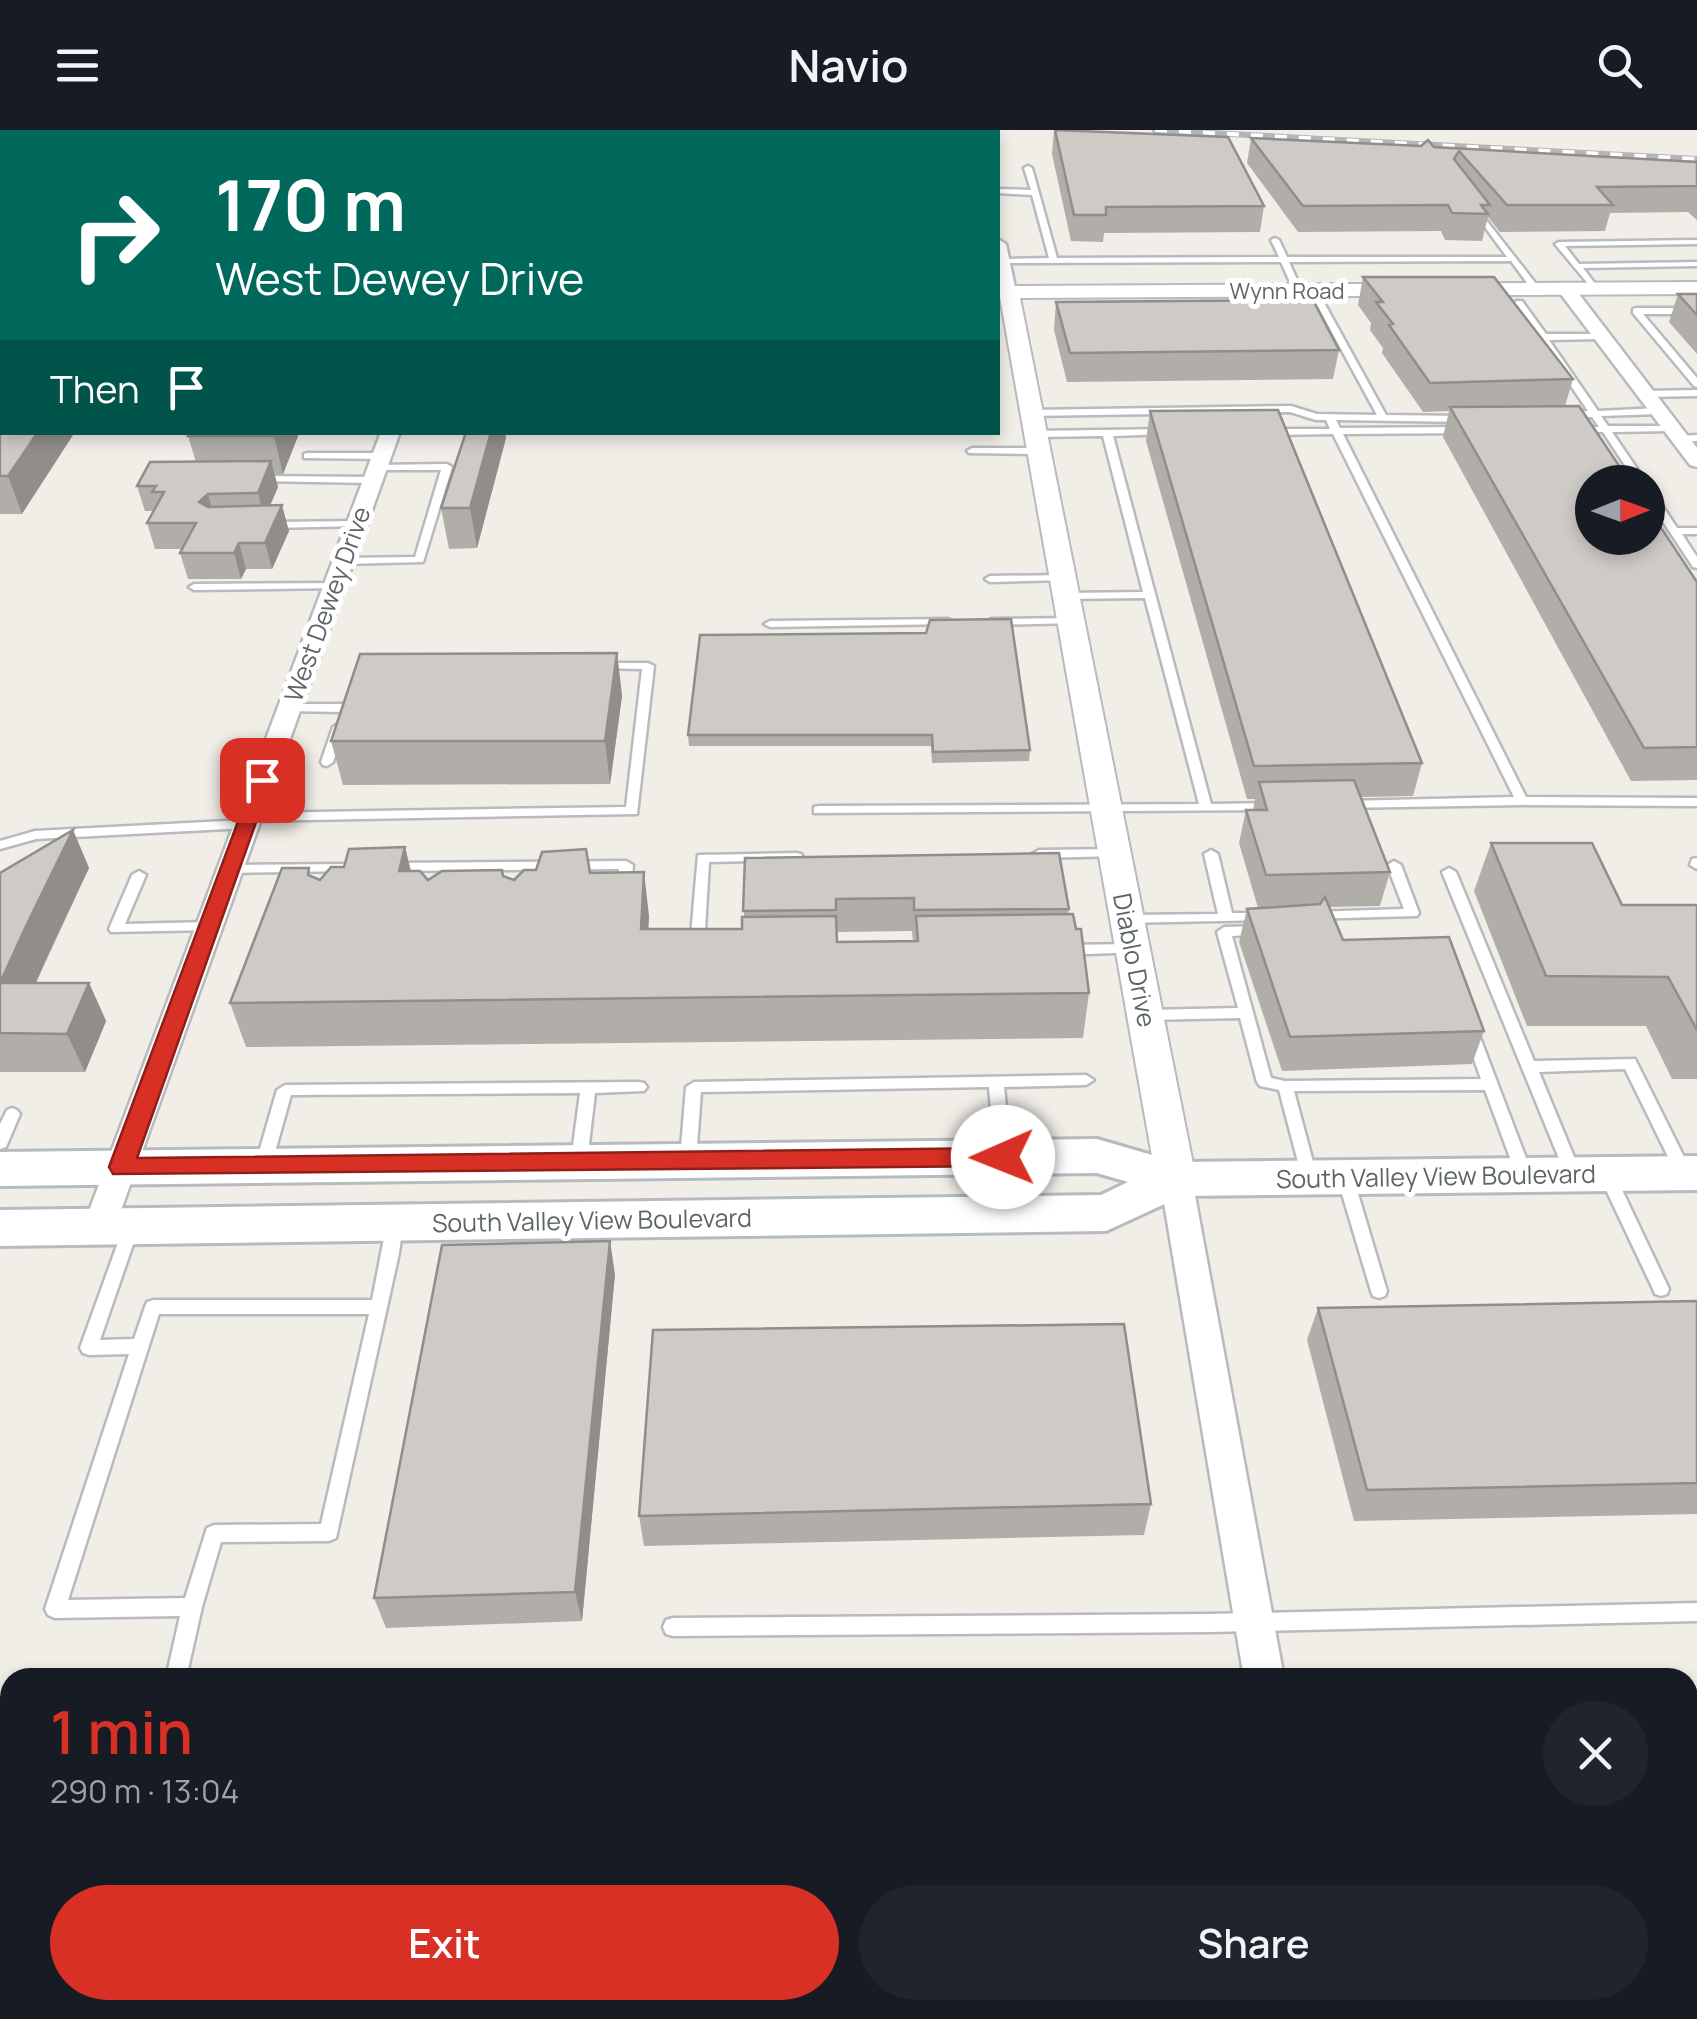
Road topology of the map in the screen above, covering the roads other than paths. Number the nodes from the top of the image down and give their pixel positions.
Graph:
1 (1028, 168) dead end
2 (1000, 191) edge
3 (1035, 193) junction
4 (1466, 198) edge
5 (1275, 240) dead end
6 (1697, 242) edge
7 (1000, 253) edge
8 (1282, 259) junction
9 (1512, 259) junction
10 (1054, 261) junction
11 (1697, 264) edge
12 (1577, 266) junction
13 (1697, 288) edge
14 (1566, 289) junction
15 (1596, 289) junction
16 (1306, 290) junction
17 (1003, 292) edge
18 (1527, 296) junction
19 (1697, 311) edge
20 (1602, 336) junction
21 (1543, 337) junction
22 (1697, 384) edge
23 (1697, 393) edge
24 (1646, 394) junction
25 (1659, 411) junction
26 (1594, 414) junction
27 (1556, 415) edge
28 (1330, 418) junction
29 (1383, 418) junction
30 (1480, 418) edge
31 (1471, 430) edge
32 (1567, 430) edge
33 (1606, 430) junction
34 (1337, 431) junction
35 (1183, 432) edge
36 (1260, 432) edge
37 (1033, 433) junction
38 (1106, 433) junction
39 (1683, 435) edge
40 (972, 452) dead end
41 (307, 456) dead end
42 (381, 459) edge
43 (1697, 461) edge
44 (1630, 465) edge
45 (244, 480) edge
46 (1665, 518) edge
47 (357, 524) junction
48 (254, 525) edge
49 (1697, 530) edge
50 (1674, 531) junction
51 (1697, 565) edge
52 (338, 574) junction
53 (990, 579) dead end
54 (194, 587) dead end
55 (1150, 595) junction
56 (1067, 599) junction
57 (964, 622) edge
58 (984, 622) edge
59 (770, 624) dead end
60 (588, 666) edge
61 (289, 708) junction
62 (328, 762) dead end
63 (1522, 801) junction
64 (1697, 802) edge
65 (1284, 806) edge
66 (1324, 806) edge
67 (1206, 808) junction
68 (819, 810) dead end
69 (1107, 810) junction
70 (247, 820) junction
71 (0, 845) edge
72 (1115, 853) junction
73 (1026, 854) edge
74 (1210, 854) dead end
75 (817, 856) edge
76 (1394, 865) dead end
77 (528, 866) junction
78 (451, 867) junction
79 (364, 868) edge
80 (381, 868) edge
81 (230, 869) junction
82 (1448, 872) dead end
83 (139, 875) dead end
84 (526, 883) edge
85 (447, 884) edge
86 (622, 910) edge
87 (1282, 916) edge
88 (1300, 916) edge
89 (1226, 918) junction
90 (208, 927) junction
91 (1273, 931) edge
92 (1130, 934) junction
93 (1042, 950) edge
94 (716, 953) edge
95 (1246, 1013) junction
96 (1146, 1015) junction
97 (1465, 1016) edge
98 (1529, 1067) junction
99 (1086, 1080) dead end
100 (996, 1082) junction
101 (1491, 1084) junction
102 (1285, 1086) junction
103 (588, 1087) junction
104 (639, 1087) dead end
105 (12, 1114) dead end
106 (0, 1142) edge
107 (1003, 1157) junction
108 (688, 1160) junction
109 (579, 1161) junction
110 (263, 1166) junction
111 (121, 1167) junction
112 (0, 1168) edge
113 (1691, 1173) edge
114 (1590, 1174) junction
115 (1524, 1175) junction
116 (1327, 1177) junction
117 (1176, 1179) junction
118 (395, 1223) junction
119 (115, 1227) junction
120 (0, 1228) edge
121 (1661, 1289) dead end
122 (1379, 1291) dead end
123 (377, 1307) junction
124 (141, 1346) junction
125 (192, 1607) junction
126 (1697, 1612) edge
127 (1254, 1622) junction
128 (673, 1627) dead end
129 (178, 1668) edge
130 (1262, 1668) edge

1 - 3 lane
2 - 3 lane
3 - 10 lane
4 - 9 lane
5 - 8 lane
6 - 12 lane
7 - 10 lane
7 - 17 street, Diablo Drive
8 - 9 lane
8 - 10 lane
8 - 16 lane
9 - 18 lane
11 - 12 lane
12 - 15 lane
13 - 15 street, Wynn Road
14 - 15 street, Wynn Road
14 - 18 street, Wynn Road
14 - 20 street
16 - 17 street, Wynn Road
16 - 18 street, Wynn Road
16 - 29 lane
17 - 37 street, Diablo Drive
18 - 21 lane
19 - 22 lane
20 - 21 lane
20 - 24 street
21 - 26 lane
23 - 24 lane
24 - 25 street
25 - 26 lane
25 - 39 street
26 - 27 lane
26 - 33 lane
28 - 29 lane
28 - 34 lane
28 - 37 lane
29 - 30 lane
31 - 34 lane
32 - 33 lane
33 - 39 lane
33 - 44 lane
34 - 36 lane
34 - 63 lane
35 - 38 lane
37 - 38 lane
37 - 40 lane
37 - 56 street, Diablo Drive
38 - 55 lane
39 - 43 street
41 - 42 lane
42 - 45 lane
42 - 47 street, West Dewey Drive
42 - 52 lane
46 - 50 lane
47 - 48 lane
47 - 52 street, West Dewey Drive
49 - 50 lane
50 - 51 lane
52 - 54 lane
52 - 61 street, West Dewey Drive
53 - 56 lane
55 - 56 lane
55 - 67 lane
56 - 58 lane
56 - 69 street, Diablo Drive
57 - 59 lane
60 - 70 lane
61 - 62 lane
61 - 70 street, West Dewey Drive
63 - 64 lane
63 - 66 lane
65 - 67 lane
67 - 69 lane
68 - 69 lane
69 - 72 street, Diablo Drive
70 - 71 lane
70 - 81 street, West Dewey Drive
72 - 73 lane
72 - 92 street, Diablo Drive
74 - 89 lane
75 - 94 lane
76 - 88 lane
77 - 78 lane
77 - 84 lane
77 - 86 lane
78 - 80 lane
78 - 85 lane
79 - 81 lane
81 - 90 street, West Dewey Drive
82 - 98 lane
83 - 90 lane
87 - 89 lane
89 - 92 lane
90 - 111 street, West Dewey Drive
91 - 95 lane
92 - 93 lane
92 - 96 street, Diablo Drive
95 - 96 lane
95 - 102 lane
96 - 117 street, Diablo Drive
97 - 101 lane
98 - 113 lane
98 - 114 lane
99 - 100 lane
100 - 107 lane
100 - 108 lane
101 - 102 lane
101 - 115 lane
102 - 116 lane
103 - 104 lane
103 - 109 lane
103 - 110 lane
105 - 106 lane
107 - 108 main road, South Valley View Boulevard
107 - 117 main road, South Valley View Boulevard
108 - 109 main road, South Valley View Boulevard
109 - 110 main road, South Valley View Boulevard
110 - 111 main road, South Valley View Boulevard
111 - 112 main road, South Valley View Boulevard
111 - 119 street, West Dewey Drive
113 - 114 main road, South Valley View Boulevard
114 - 115 main road, South Valley View Boulevard
114 - 121 lane
115 - 116 main road, South Valley View Boulevard
116 - 117 main road, South Valley View Boulevard
116 - 122 lane
117 - 118 main road, South Valley View Boulevard
117 - 127 street, Diablo Drive
118 - 119 main road, South Valley View Boulevard
118 - 123 lane
119 - 120 main road, South Valley View Boulevard
119 - 124 lane
123 - 124 lane
123 - 125 lane
124 - 125 lane
125 - 129 lane
126 - 127 lane
127 - 128 lane
127 - 130 street, Diablo Drive

